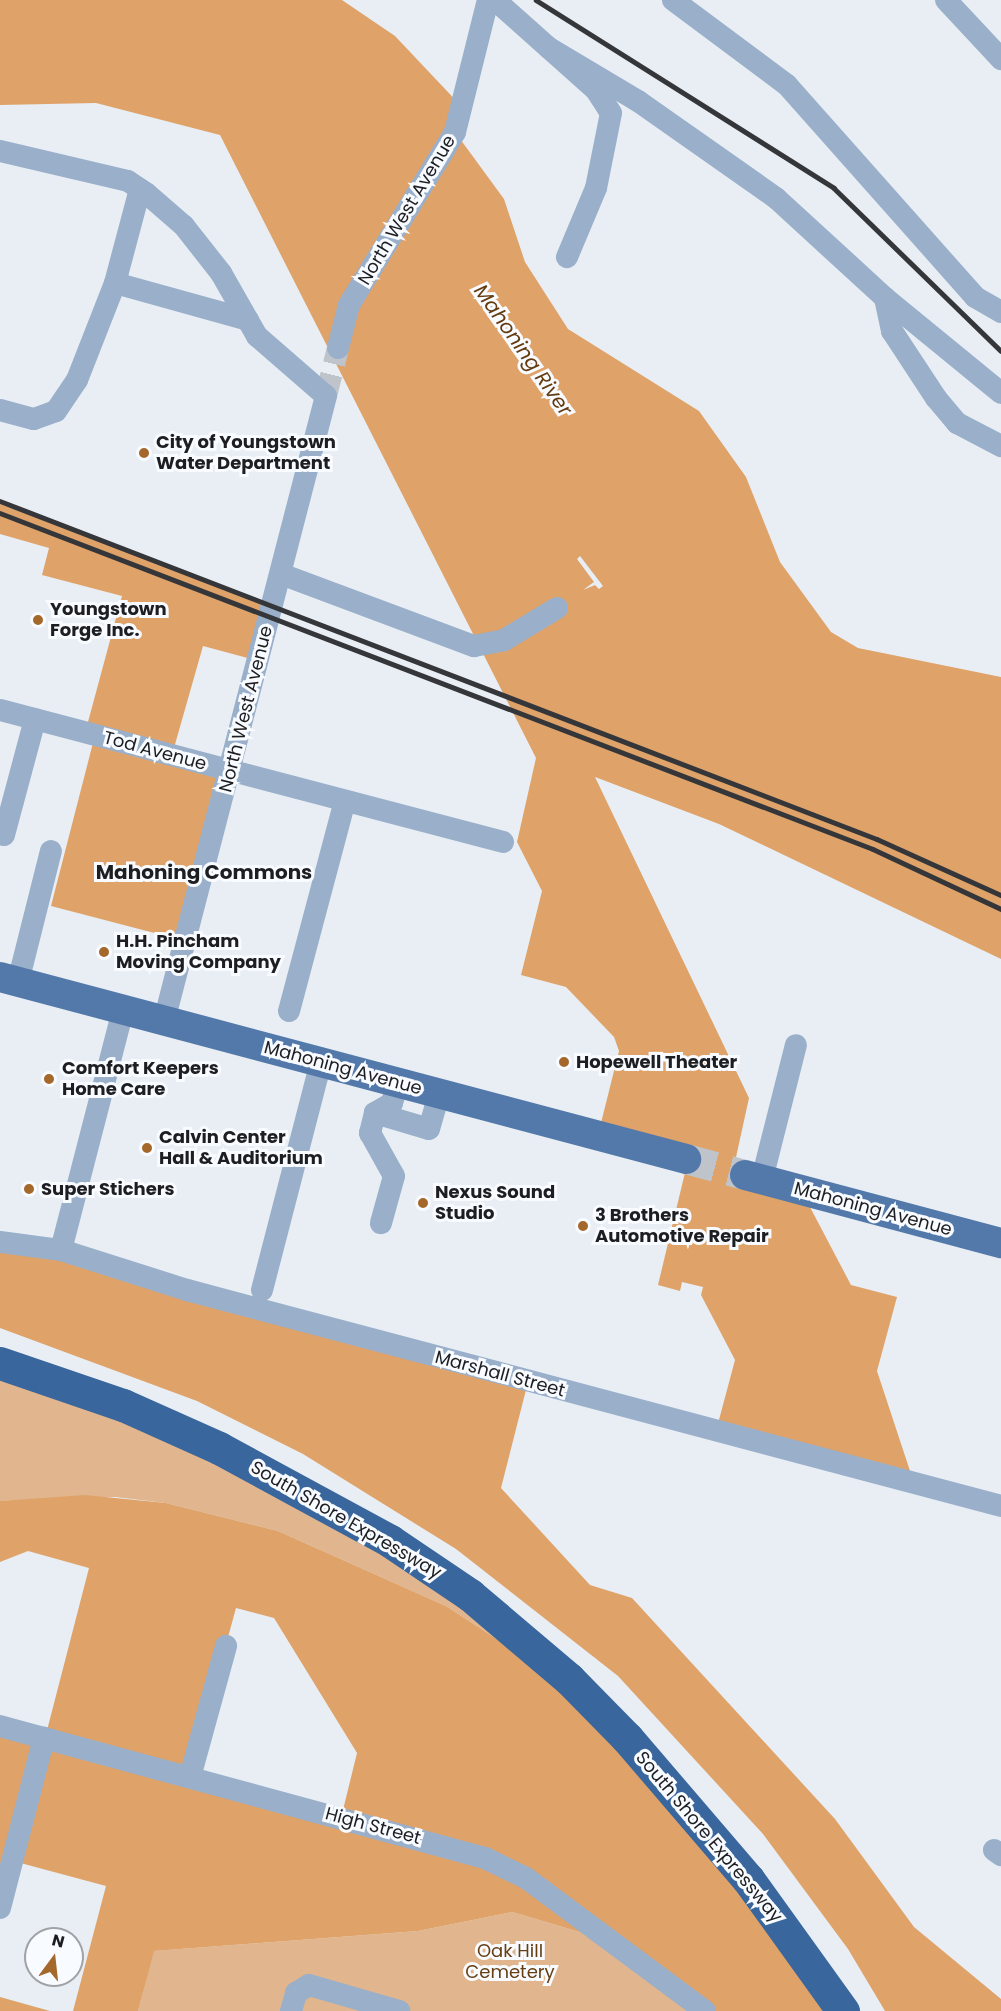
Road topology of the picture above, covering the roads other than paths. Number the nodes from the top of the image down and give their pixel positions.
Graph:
1 (488, 0) edge
2 (495, 0) edge
3 (673, 0) edge
4 (946, 0) edge
5 (549, 48) junction
6 (1001, 59) edge
7 (0, 151) edge
8 (140, 189) junction
9 (567, 257) dead end
10 (115, 283) junction
11 (885, 298) junction
12 (1001, 312) edge
13 (248, 320) junction
14 (338, 348) tunnel mouth
15 (1001, 393) edge
16 (0, 410) edge
17 (1001, 446) edge
18 (281, 574) junction
19 (557, 608) dead end
20 (0, 710) edge
21 (35, 719) junction
22 (231, 771) junction
23 (345, 801) junction
24 (4, 835) dead end
25 (503, 842) dead end
26 (51, 851) dead end
27 (9, 979) edge
28 (123, 1010) junction
29 (289, 1011) dead end
30 (164, 1021) junction
31 (796, 1045) dead end
32 (321, 1062) junction
33 (398, 1082) junction
34 (439, 1093) junction
35 (375, 1113) junction
36 (686, 1159) tunnel mouth
37 (754, 1177) joint
38 (381, 1223) dead end
39 (0, 1242) edge
40 (1001, 1244) edge
41 (61, 1251) junction
42 (262, 1290) dead end
43 (0, 1363) edge
44 (1001, 1506) edge
45 (226, 1646) dead end
46 (0, 1726) edge
47 (44, 1738) junction
48 (190, 1777) junction
49 (0, 1908) edge
50 (291, 2011) edge
51 (399, 2011) edge
52 (705, 2011) edge
53 (843, 2011) edge

1 - 14 street, North West Avenue
2 - 5 street
3 - 12 street
4 - 6 street
5 - 9 street
5 - 11 street
7 - 8 street
8 - 10 street
8 - 13 street
10 - 13 street
10 - 16 street
11 - 15 street
11 - 17 street
13 - 18 street, North West Avenue
18 - 19 street
18 - 22 street, North West Avenue
20 - 21 street, Tod Avenue
21 - 22 street, Tod Avenue
21 - 24 street
22 - 23 street, Tod Avenue
22 - 30 street, North West Avenue
23 - 25 street, Tod Avenue
23 - 29 street
26 - 27 street
27 - 28 main road, Mahoning Avenue
28 - 30 main road, Mahoning Avenue
28 - 41 street
30 - 32 main road, Mahoning Avenue
31 - 37 street
32 - 33 main road, Mahoning Avenue
32 - 42 street
33 - 34 main road, Mahoning Avenue
33 - 35 street
34 - 35 street
34 - 36 main road, Mahoning Avenue
35 - 38 street
37 - 40 main road, Mahoning Avenue
39 - 41 street, Marshall Street
41 - 44 street, Marshall Street
43 - 53 highway, South Shore Expressway
45 - 48 street
46 - 47 street, High Street
47 - 48 street, High Street
47 - 49 street
48 - 52 street, High Street
50 - 51 street

